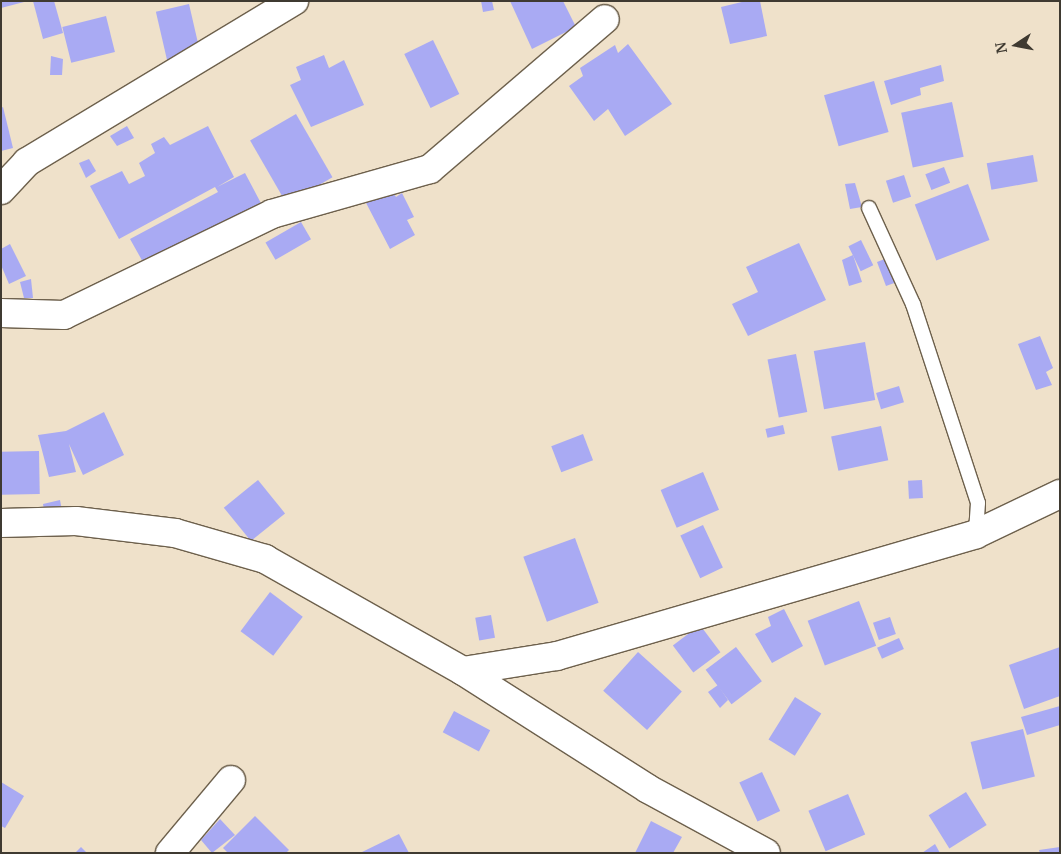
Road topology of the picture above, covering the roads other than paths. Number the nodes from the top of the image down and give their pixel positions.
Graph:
1 (294, 1) edge
2 (605, 19) dead end
3 (1, 190) edge
4 (869, 208) dead end
5 (1, 313) edge
6 (1060, 494) edge
7 (1, 523) edge
8 (976, 534) junction
9 (463, 671) junction
10 (231, 780) dead end
11 (170, 853) edge
12 (766, 853) edge

1 - 3 street
2 - 5 street
4 - 8 lane
6 - 8 street
7 - 9 street
8 - 9 street
9 - 12 street
10 - 11 street

